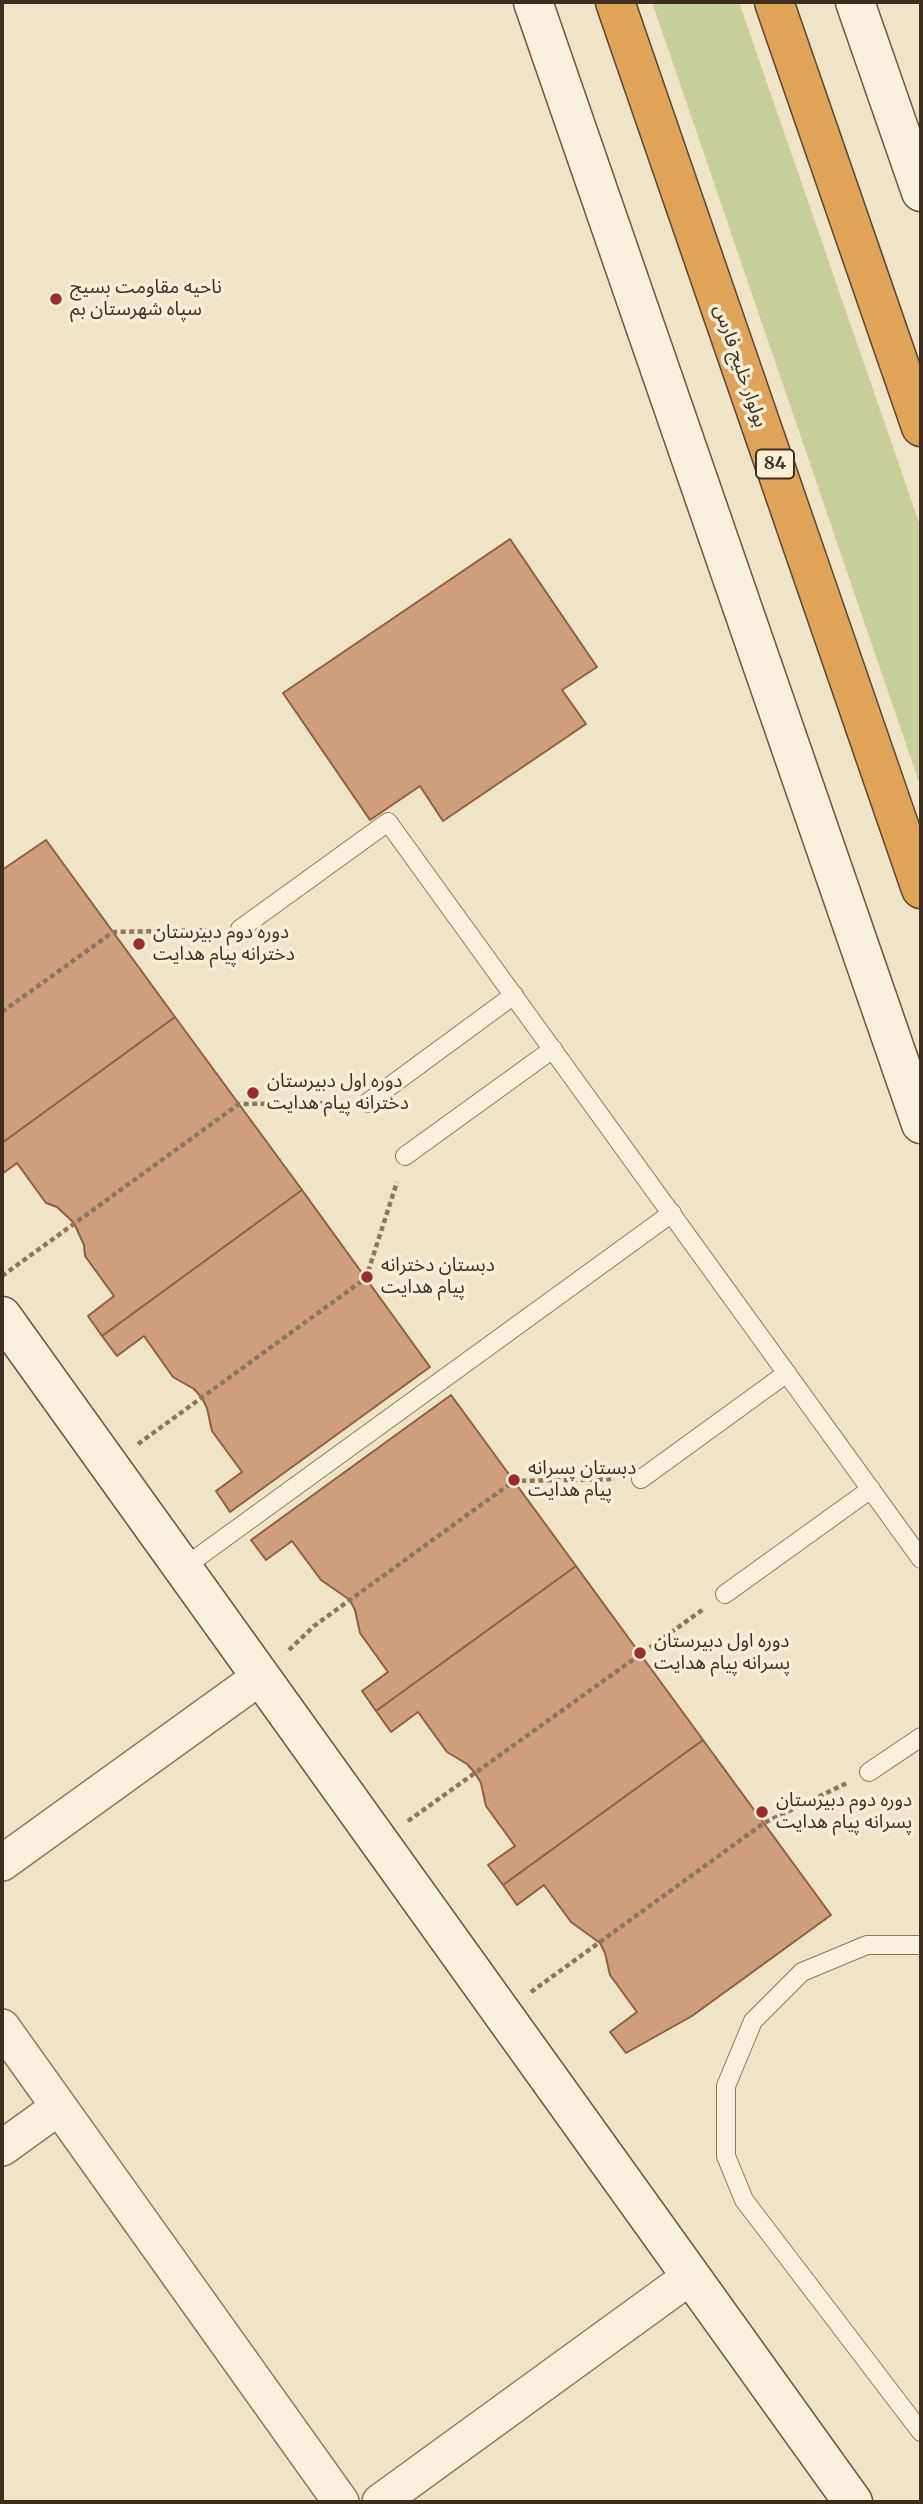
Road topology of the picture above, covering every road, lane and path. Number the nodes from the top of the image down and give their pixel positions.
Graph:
1 (533, 2) edge
2 (615, 2) edge
3 (621, 2) edge
4 (774, 2) edge
5 (855, 2) edge
6 (628, 40) junction
7 (921, 192) edge
8 (921, 427) edge
9 (921, 889) edge
10 (240, 929) joint
11 (514, 995) junction
12 (2, 1012) edge
13 (553, 1049) junction
14 (367, 1103) joint
15 (921, 1124) edge
16 (405, 1156) joint
17 (672, 1213) junction
18 (2, 1276) edge
19 (2, 1316) edge
20 (787, 1373) junction
21 (109, 1465) junction
22 (641, 1479) joint
23 (871, 1489) junction
24 (921, 1559) edge
25 (183, 1568) junction
26 (725, 1594) joint
27 (260, 1676) junction
28 (921, 1737) edge
29 (869, 1772) joint
30 (379, 1842) junction
31 (2, 1863) edge
32 (921, 1945) edge
33 (502, 2014) junction
34 (2, 2027) edge
35 (59, 2107) junction
36 (2, 2148) edge
37 (691, 2277) junction
38 (921, 2432) edge
39 (341, 2502) edge
40 (380, 2502) edge
41 (853, 2502) edge

1 - 15 street
2 - 6 highway, بولوار خلیج فارس / 84
3 - 6 highway
4 - 8 highway
5 - 7 street
6 - 9 highway, بولوار خلیج فارس / 84
10 - 11 lane
10 - 12 path
11 - 13 lane
11 - 14 lane
13 - 16 lane
13 - 17 lane
14 - 18 path
16 - 21 path
17 - 20 lane
17 - 25 lane
19 - 21 street
20 - 22 lane
20 - 23 lane
21 - 25 street
22 - 27 path
23 - 24 lane
23 - 26 lane
25 - 27 street
26 - 30 path
27 - 30 street
27 - 31 street
28 - 29 lane
29 - 33 path
30 - 33 street
32 - 38 lane
33 - 37 street
34 - 35 street
35 - 36 street
35 - 39 street
37 - 40 street
37 - 41 street

